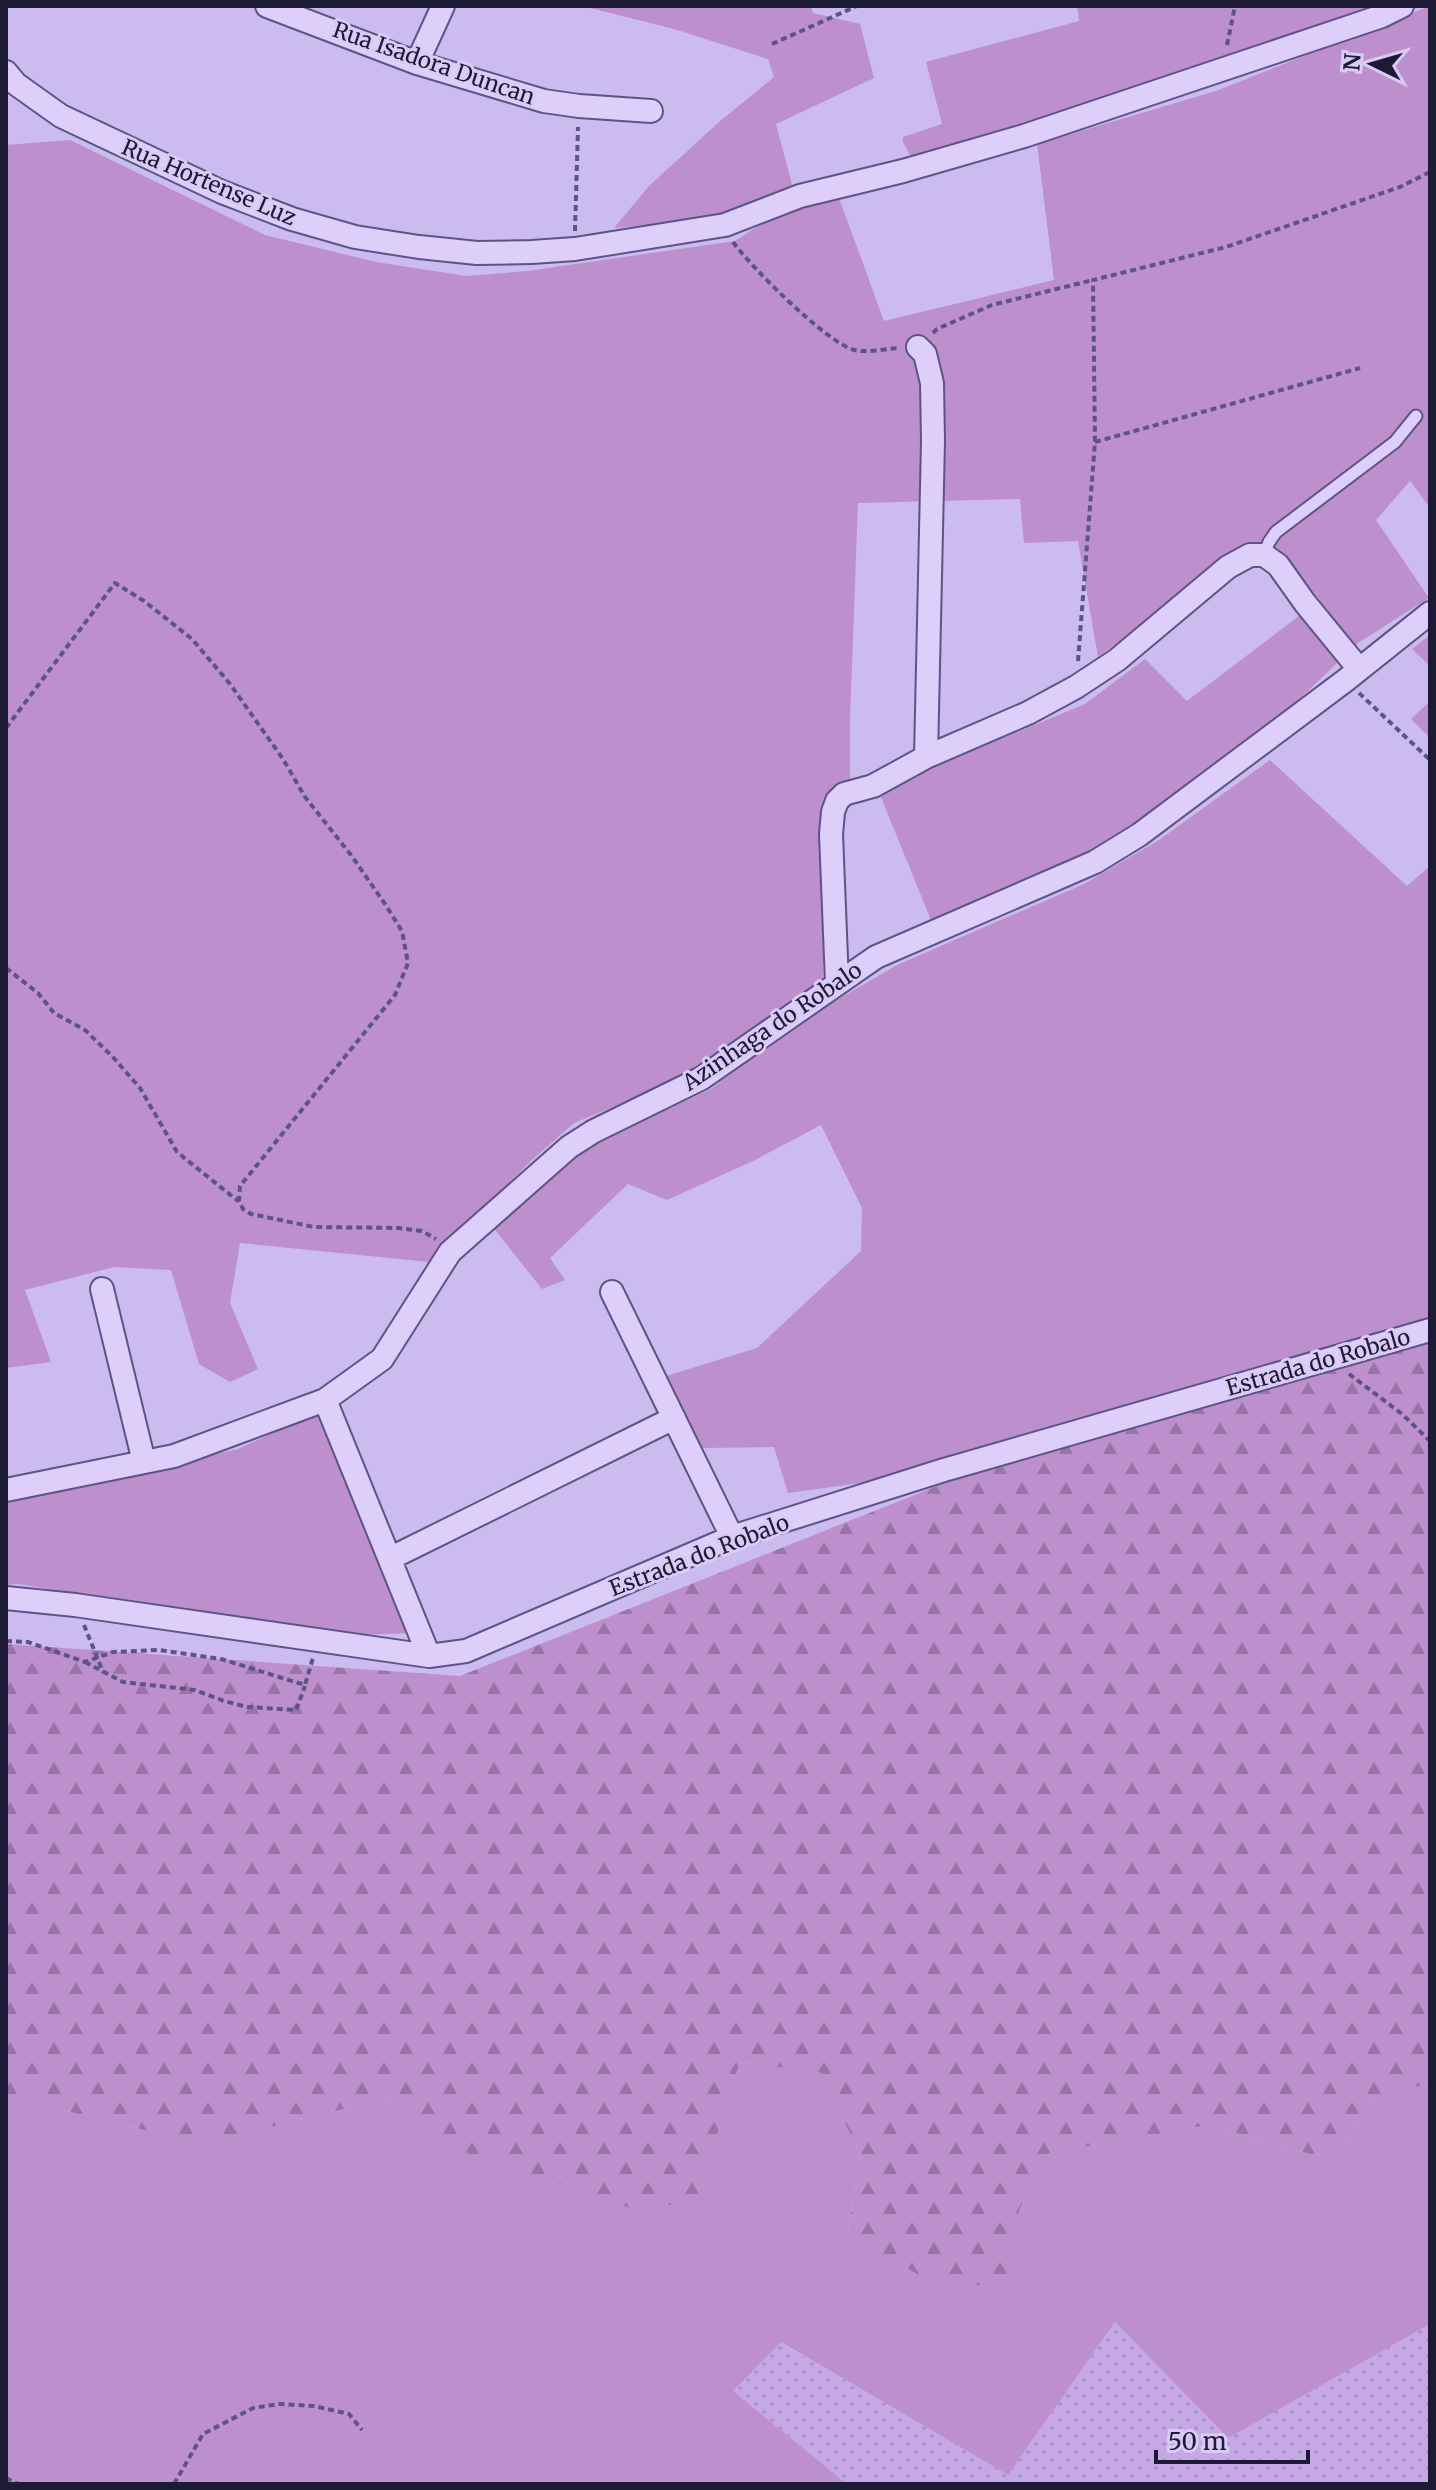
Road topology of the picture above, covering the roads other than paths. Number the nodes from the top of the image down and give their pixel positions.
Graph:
1 (267, 6) edge
2 (443, 6) edge
3 (1402, 6) edge
4 (417, 63) junction
5 (6, 72) edge
6 (651, 111) dead end
7 (918, 347) road end
8 (1416, 416) dead end
9 (1264, 555) junction
10 (1430, 613) edge
11 (1352, 675) junction
12 (926, 757) junction
13 (837, 983) junction
14 (102, 1289) dead end
15 (612, 1292) dead end
16 (1430, 1330) edge
17 (325, 1400) junction
18 (674, 1418) junction
19 (144, 1462) junction
20 (6, 1490) edge
21 (732, 1537) junction
22 (391, 1558) junction
23 (6, 1598) edge
24 (429, 1656) junction

1 - 4 street, Rua Isadora Duncan
2 - 4 street
3 - 5 street, Rua Hortense Luz
4 - 6 street, Rua Isadora Duncan
7 - 12 street
8 - 9 lane
9 - 11 street
9 - 12 street
10 - 11 street, Azinhaga do Robalo
11 - 13 street, Azinhaga do Robalo
12 - 13 street
13 - 17 street, Azinhaga do Robalo
14 - 19 street
15 - 18 street
16 - 21 street, Estrada do Robalo
17 - 19 street, Azinhaga do Robalo
17 - 22 street
18 - 21 street
18 - 22 street
19 - 20 street, Azinhaga do Robalo
21 - 24 street, Estrada do Robalo
22 - 24 street
23 - 24 street, Estrada do Robalo

